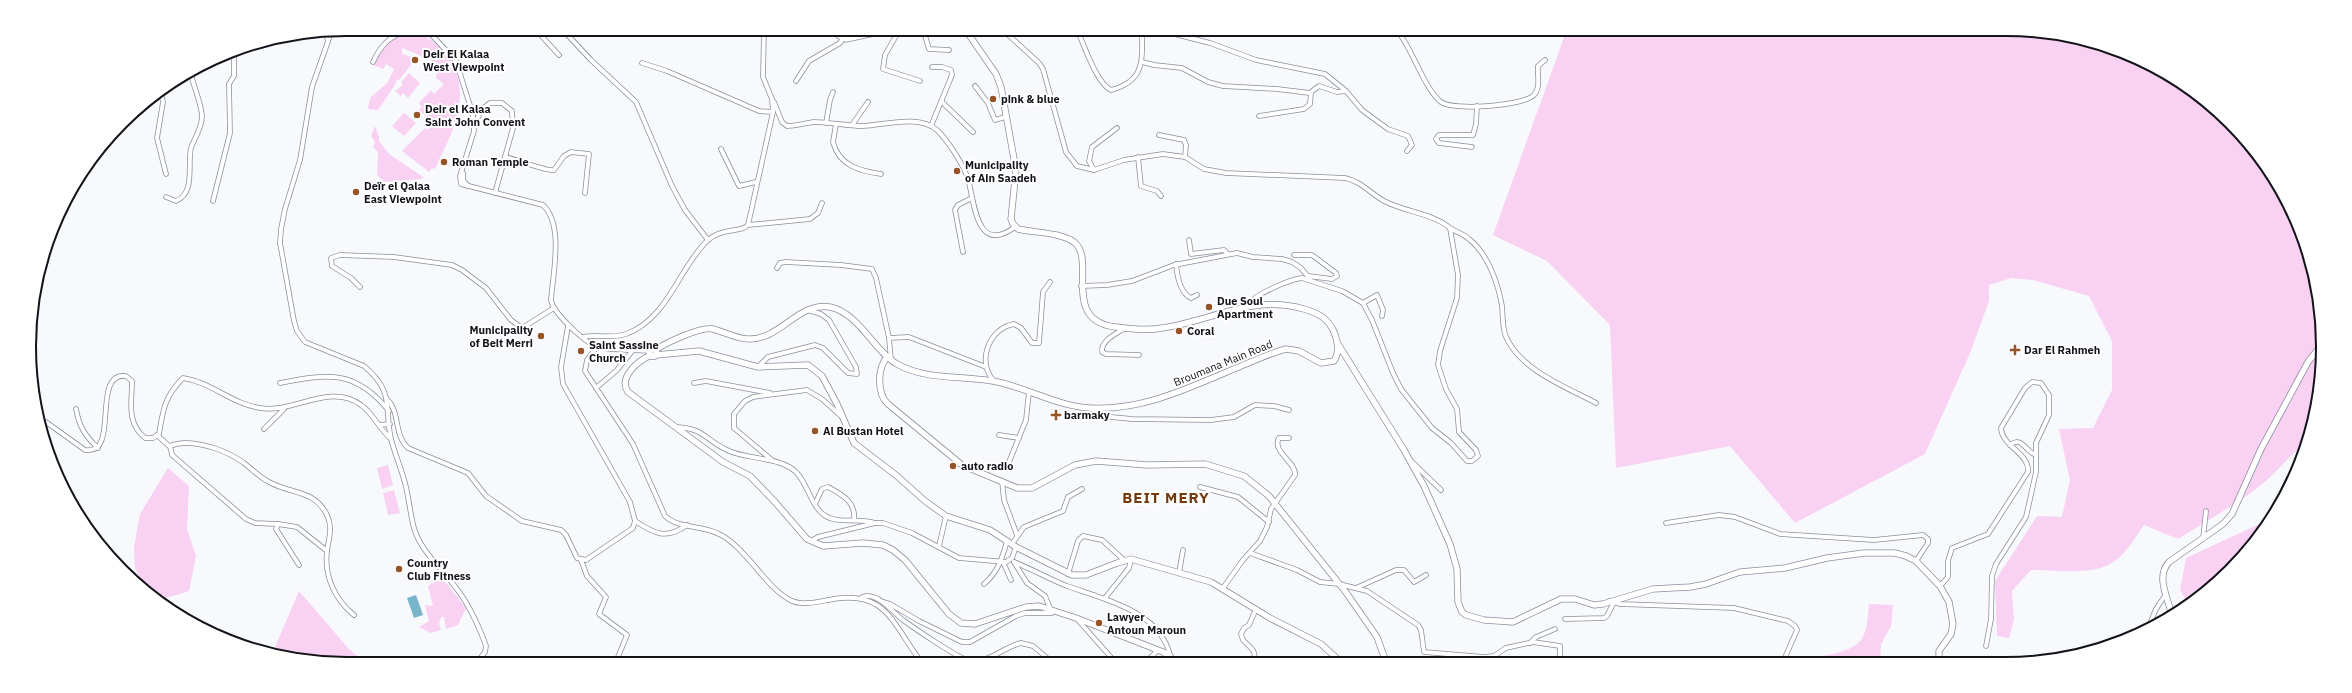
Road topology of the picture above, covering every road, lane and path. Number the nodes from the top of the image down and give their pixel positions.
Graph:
1 (394, 36) edge
2 (432, 36) edge
3 (541, 36) edge
4 (568, 36) edge
5 (764, 36) edge
6 (838, 36) edge
7 (852, 36) edge
8 (897, 36) edge
9 (925, 36) edge
10 (970, 36) edge
11 (1010, 36) edge
12 (1079, 36) edge
13 (1142, 36) edge
14 (1184, 36) edge
15 (1400, 36) edge
16 (327, 37) edge
17 (330, 37) edge
18 (843, 38) junction
19 (328, 41) junction
20 (949, 50) dead end
21 (559, 55) dead end
22 (234, 57) edge
23 (1545, 60) dead end
24 (373, 62) dead end
25 (1142, 62) junction
26 (642, 63) dead end
27 (932, 68) dead end
28 (192, 77) edge
29 (796, 81) dead end
30 (920, 81) dead end
31 (975, 86) dead end
32 (1346, 91) junction
33 (833, 92) dead end
34 (1310, 93) junction
35 (161, 97) edge
36 (772, 99) junction
37 (868, 102) dead end
38 (942, 102) junction
39 (1477, 106) junction
40 (774, 112) junction
41 (1259, 116) dead end
42 (1005, 117) junction
43 (826, 123) junction
44 (474, 124) junction
45 (836, 124) junction
46 (852, 125) junction
47 (931, 126) junction
48 (1117, 128) dead end
49 (973, 132) dead end
50 (1159, 135) dead end
51 (1472, 147) dead end
52 (721, 149) dead end
53 (1407, 151) dead end
54 (505, 157) junction
55 (1138, 157) junction
56 (1185, 157) junction
57 (1094, 170) junction
58 (166, 174) dead end
59 (881, 174) dead end
60 (756, 182) junction
61 (496, 193) junction
62 (585, 193) dead end
63 (1161, 196) dead end
64 (166, 197) dead end
65 (972, 198) junction
66 (213, 201) dead end
67 (822, 203) dead end
68 (748, 224) junction
69 (1014, 227) junction
70 (1450, 228) junction
71 (708, 240) junction
72 (1189, 240) dead end
73 (963, 252) dead end
74 (1228, 254) junction
75 (1294, 255) dead end
76 (1176, 264) junction
77 (777, 268) dead end
78 (1309, 278) junction
79 (1050, 282) dead end
80 (1081, 286) junction
81 (360, 287) dead end
82 (1197, 295) dead end
83 (1362, 303) junction
84 (1249, 306) junction
85 (554, 308) junction
86 (807, 310) junction
87 (1382, 316) dead end
88 (568, 326) junction
89 (1125, 328) junction
90 (583, 337) junction
91 (889, 338) junction
92 (1338, 344) junction
93 (597, 347) junction
94 (633, 350) junction
95 (653, 353) junction
96 (2316, 353) edge
97 (1139, 355) dead end
98 (889, 358) junction
99 (758, 367) junction
100 (986, 367) junction
101 (994, 381) junction
102 (280, 383) dead end
103 (694, 383) dead end
104 (596, 388) junction
105 (1029, 392) junction
106 (778, 394) junction
107 (387, 398) junction
108 (1596, 403) dead end
109 (1088, 408) junction
110 (76, 409) dead end
111 (284, 409) junction
112 (1289, 410) dead end
113 (390, 411) junction
114 (843, 418) junction
115 (46, 422) dead end
116 (390, 424) junction
117 (379, 425) junction
118 (673, 427) junction
119 (264, 429) dead end
120 (157, 435) junction
121 (999, 435) dead end
122 (1019, 438) junction
123 (1289, 438) dead end
124 (392, 440) junction
125 (2010, 445) junction
126 (170, 446) junction
127 (98, 448) junction
128 (2034, 454) junction
129 (1410, 460) junction
130 (774, 462) junction
131 (1007, 467) dead end
132 (1002, 481) junction
133 (1200, 487) dead end
134 (1082, 488) dead end
135 (1441, 490) dead end
136 (1274, 503) junction
137 (815, 504) junction
138 (2206, 511) dead end
139 (946, 516) junction
140 (854, 520) junction
141 (635, 521) junction
142 (1268, 522) junction
143 (875, 523) junction
144 (1666, 523) dead end
145 (277, 524) junction
146 (687, 525) junction
147 (1017, 535) junction
148 (2203, 539) junction
149 (811, 541) junction
150 (1012, 544) junction
151 (939, 546) junction
152 (327, 550) junction
153 (1183, 550) dead end
154 (1250, 553) junction
155 (581, 560) junction
156 (1128, 560) junction
157 (1012, 561) junction
158 (1002, 562) junction
159 (1916, 562) junction
160 (299, 565) dead end
161 (1179, 573) junction
162 (1068, 574) junction
163 (1426, 575) dead end
164 (1011, 580) dead end
165 (984, 584) dead end
166 (1339, 584) junction
167 (1940, 586) junction
168 (1223, 588) junction
169 (1356, 588) junction
170 (2167, 594) junction
171 (862, 597) junction
172 (1105, 598) junction
173 (883, 602) junction
174 (1611, 602) junction
175 (1256, 609) junction
176 (2170, 609) edge
177 (1052, 610) junction
178 (892, 611) junction
179 (887, 615) junction
180 (354, 616) dead end
181 (1076, 618) junction
182 (1565, 619) dead end
183 (2151, 620) edge
184 (1555, 629) dead end
185 (1530, 643) junction
186 (1986, 646) dead end
187 (1158, 650) junction
188 (1170, 656) joint
189 (481, 657) edge
190 (618, 657) edge
191 (918, 657) edge
192 (962, 657) edge
193 (994, 657) edge
194 (1046, 657) edge
195 (1111, 657) edge
196 (1151, 657) edge
197 (1254, 657) edge
198 (1335, 657) edge
199 (1384, 657) edge
200 (1464, 657) edge
201 (1489, 657) edge
202 (1560, 657) edge
203 (1785, 657) edge
204 (1939, 657) edge

1 - 24 street
2 - 44 street
3 - 21 street
4 - 71 street
5 - 36 street
6 - 18 street
7 - 18 street
8 - 30 street
9 - 20 street
10 - 42 street
11 - 57 street
12 - 25 street
13 - 25 street
14 - 32 street
15 - 39 street
16 - 19 street
17 - 19 street
18 - 29 street
19 - 107 street
22 - 66 street
23 - 39 street
25 - 34 street
26 - 40 street
27 - 38 street
28 - 64 street
31 - 42 street
32 - 34 street
32 - 53 street
33 - 43 street
34 - 41 street
35 - 58 street
36 - 40 street
36 - 43 street
37 - 46 street
38 - 47 street
38 - 49 street
39 - 51 street
40 - 60 street
42 - 69 street
43 - 45 street
44 - 54 street
44 - 61 street
45 - 46 street
45 - 59 street
46 - 47 street
47 - 65 street
48 - 57 street
50 - 56 street
52 - 60 street
54 - 61 street
54 - 62 street
55 - 56 street
55 - 57 street
55 - 63 street
56 - 70 street
60 - 68 street
61 - 85 street
65 - 69 street
65 - 73 street
67 - 68 street
68 - 71 street
69 - 80 street
70 - 83 street
70 - 108 street
71 - 90 street
72 - 74 street
74 - 76 street
74 - 78 street
75 - 78 street
76 - 80 street
76 - 82 street
77 - 91 street
78 - 83 street
78 - 84 street
79 - 100 street
80 - 89 street
81 - 85 street
83 - 87 street
84 - 89 street
84 - 92 street
85 - 88 street
86 - 95 street
86 - 98 street
86 - 99 street
88 - 90 street
88 - 141 street
89 - 97 street
90 - 93 street
91 - 98 street
91 - 100 street
92 - 109 street, Broumana Main Road
92 - 129 street
93 - 94 street
93 - 104 street
94 - 95 street
94 - 104 street
95 - 99 street
95 - 118 street
96 - 148 street
98 - 101 street, Broumana Main Road
98 - 132 street
99 - 114 street
100 - 101 street
101 - 105 street, Broumana Main Road
102 - 113 street
103 - 106 street
104 - 146 street
105 - 109 street, Broumana Main Road
105 - 122 street
106 - 114 street
106 - 130 street
107 - 113 street
107 - 155 street
109 - 112 street
110 - 127 street
111 - 117 street
111 - 119 street
111 - 120 street
113 - 116 street
114 - 139 street
115 - 127 street
116 - 117 street
116 - 124 street
117 - 124 street
118 - 130 street
118 - 149 street
120 - 126 street
120 - 127 street
121 - 122 street
122 - 131 street
123 - 136 street
124 - 189 street
125 - 128 street
125 - 128 street
125 - 167 street
126 - 145 street
126 - 152 street
128 - 186 street
129 - 135 street
129 - 174 street
130 - 137 street
132 - 136 street
132 - 147 street
133 - 142 street
134 - 147 street
136 - 142 street
136 - 166 street
137 - 140 street
137 - 140 street
138 - 148 street
139 - 150 street
139 - 151 street
140 - 143 street
141 - 146 street
141 - 155 street
142 - 154 street
143 - 149 street
143 - 151 street
144 - 159 street
145 - 152 street
145 - 160 street
146 - 171 street
147 - 150 street
148 - 170 street
149 - 177 street
150 - 157 street
150 - 158 street
150 - 162 street
151 - 158 street
152 - 180 street
153 - 161 street
154 - 166 street
154 - 168 street
155 - 190 street
156 - 161 street
156 - 162 street
156 - 162 street
156 - 172 street
157 - 158 street
157 - 172 street
157 - 177 street
158 - 164 street
158 - 165 street
159 - 167 street
159 - 174 street
161 - 168 street
163 - 169 street
166 - 169 street
166 - 199 street
167 - 204 street
168 - 175 street
169 - 200 street
170 - 176 street
170 - 183 street
171 - 173 street
171 - 179 street
172 - 188 street
173 - 177 street
173 - 178 street
174 - 182 street
174 - 203 street
175 - 197 street
175 - 198 street
177 - 181 street
178 - 179 street
178 - 192 street
179 - 191 street
181 - 187 street
181 - 195 street
184 - 185 street
185 - 201 street
185 - 202 street
187 - 188 street
187 - 196 street
193 - 194 street

